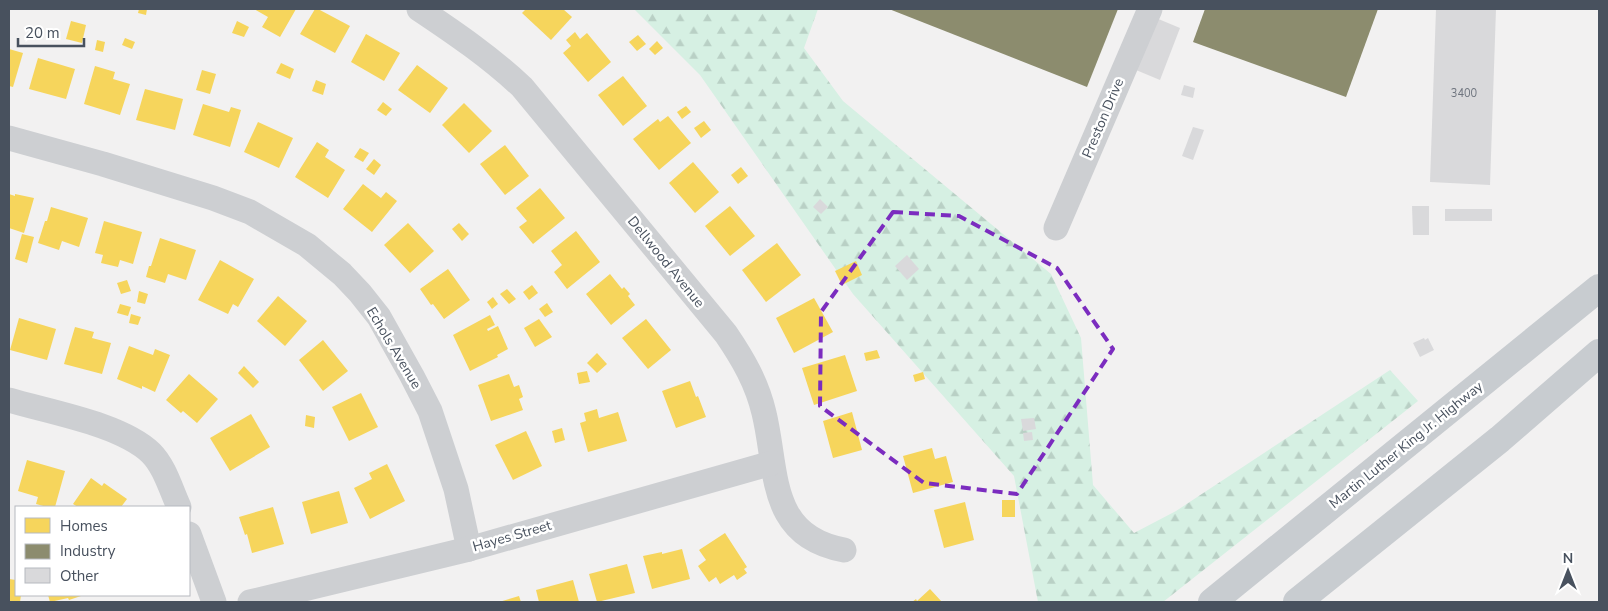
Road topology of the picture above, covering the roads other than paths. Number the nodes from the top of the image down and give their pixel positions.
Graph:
1 (420, 9) edge
2 (1150, 9) edge
3 (9, 138) edge
4 (1056, 228) dead end
5 (1599, 288) edge
6 (1599, 354) edge
7 (9, 400) edge
8 (772, 463) junction
9 (179, 506) edge
10 (190, 537) edge
11 (469, 549) junction
12 (844, 550) dead end
13 (214, 602) edge
14 (250, 602) edge
15 (1212, 602) edge
16 (1297, 602) edge

1 - 8 street, Dellwood Avenue
2 - 4 street, Preston Drive
3 - 11 street, Echols Avenue
5 - 15 main road, Martin Luther King Jr. Highway
6 - 16 main road
7 - 9 street
8 - 11 street, Hayes Street
8 - 12 street, Dellwood Avenue
10 - 13 street
11 - 14 street, Hayes Street

